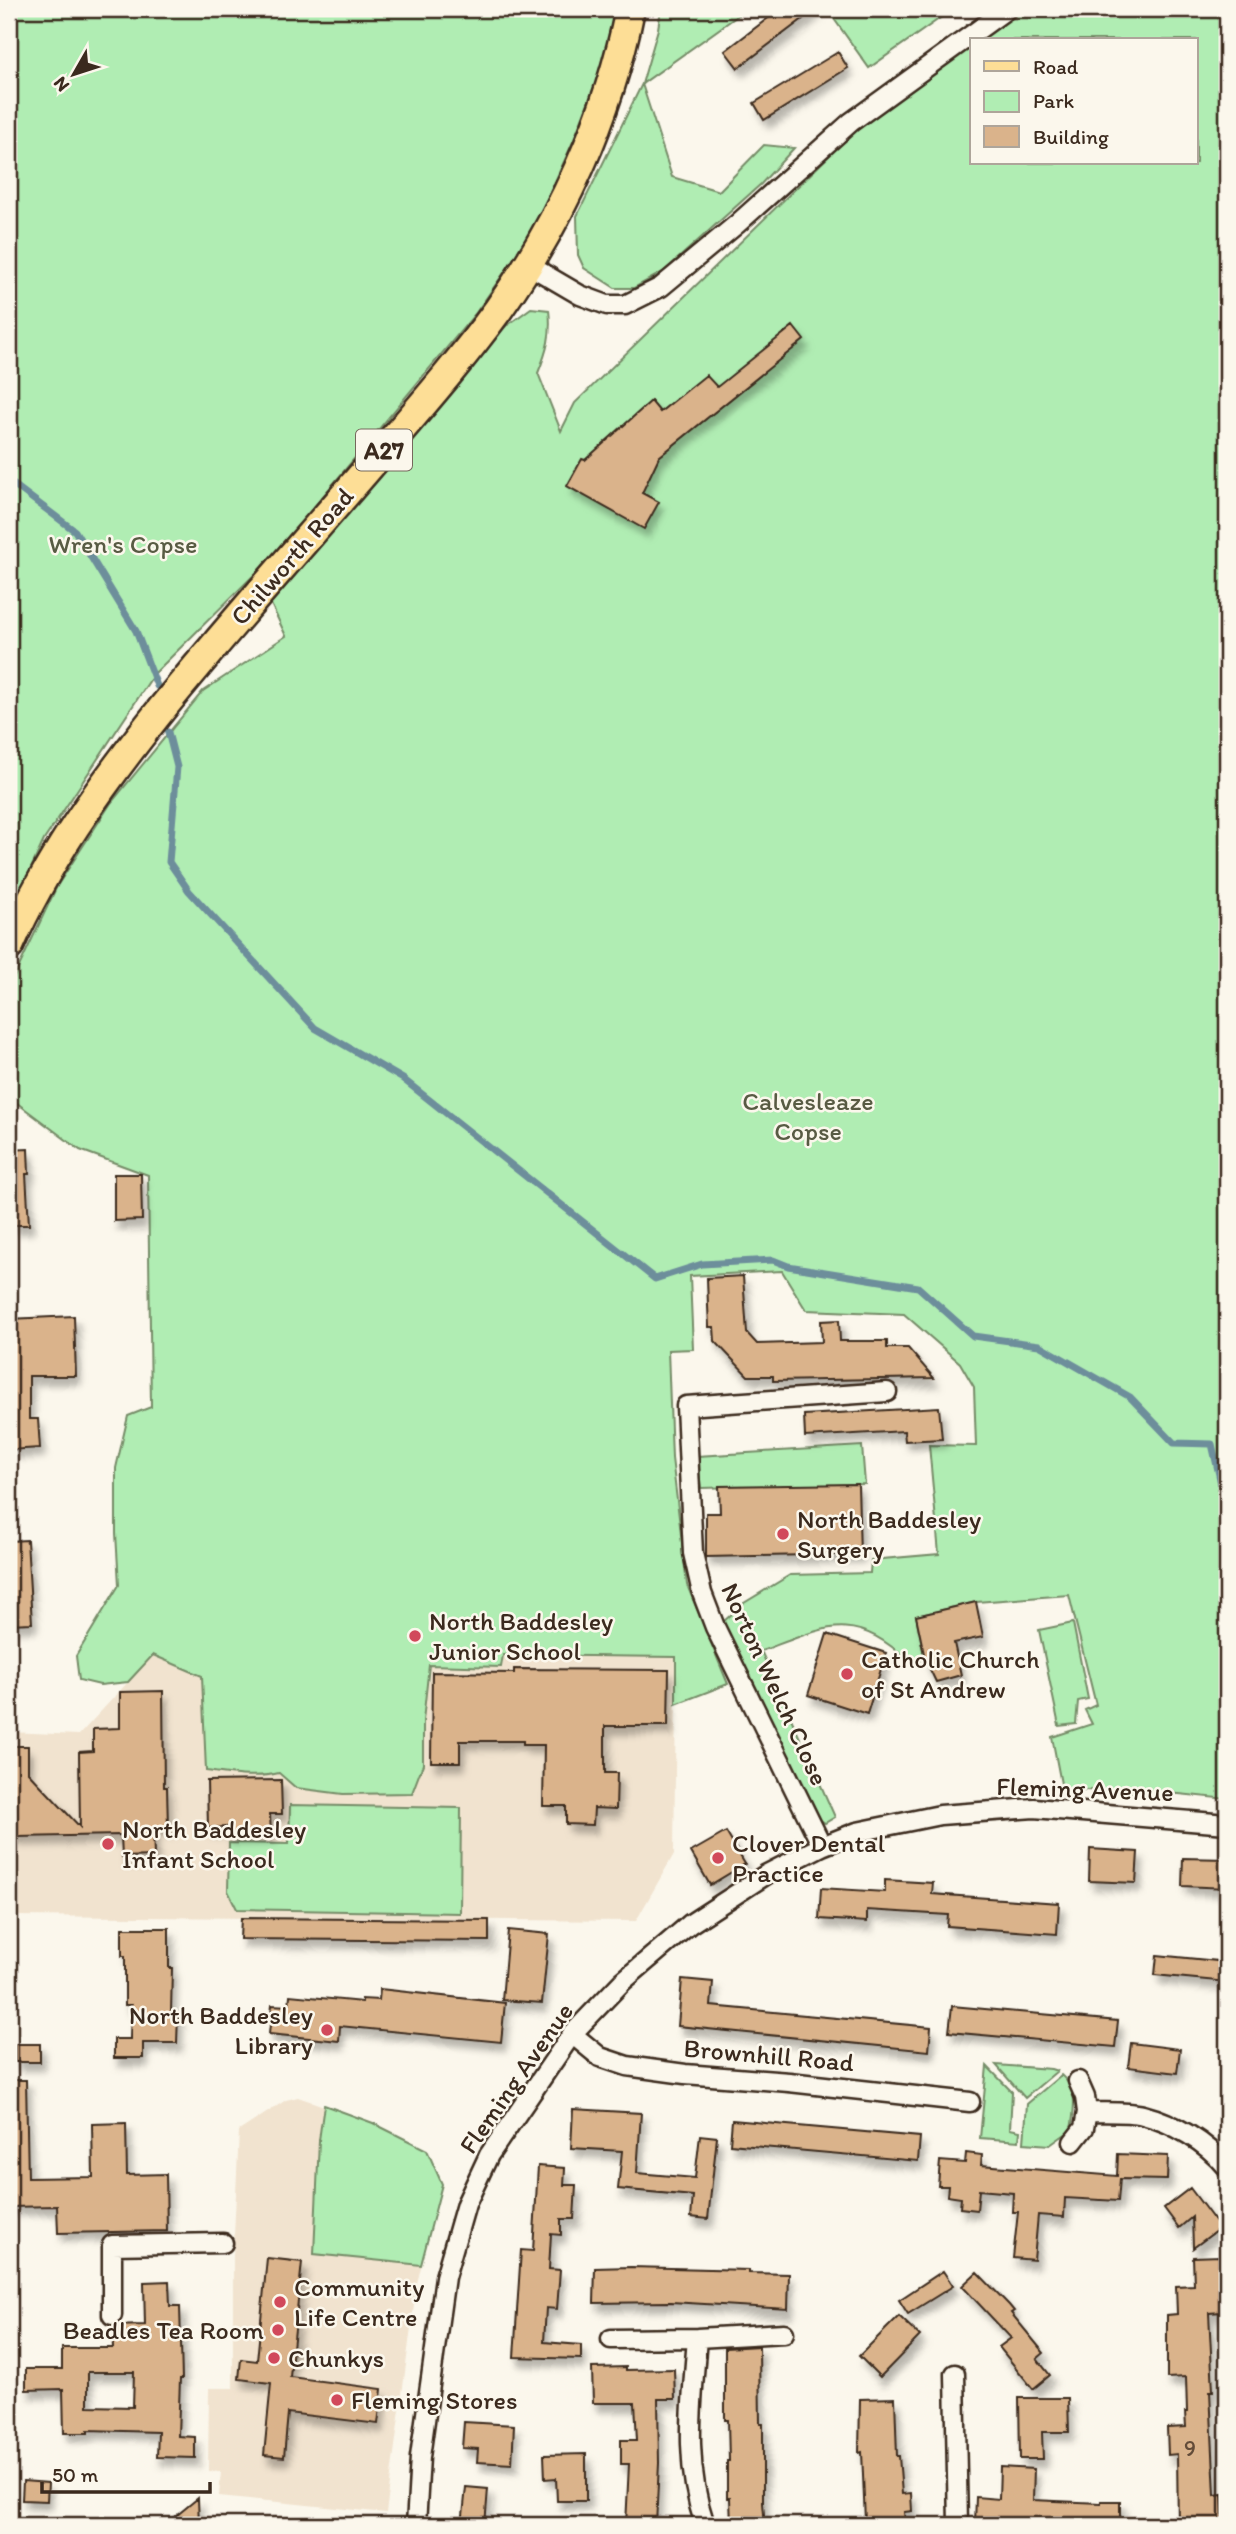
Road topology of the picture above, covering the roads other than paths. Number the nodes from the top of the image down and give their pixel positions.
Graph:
1 (630, 9) edge
2 (1007, 9) edge
3 (527, 264) junction
4 (9, 946) edge
5 (887, 1392) dead end
6 (1227, 1824) edge
7 (822, 1846) junction
8 (572, 2034) junction
9 (1078, 2081) dead end
10 (970, 2102) dead end
11 (1087, 2112) junction
12 (1073, 2142) dead end
13 (1227, 2167) edge
14 (223, 2243) dead end
15 (112, 2315) dead end
16 (783, 2333) dead end
17 (697, 2338) junction
18 (611, 2339) dead end
19 (955, 2374) dead end
20 (416, 2525) edge
21 (705, 2525) edge
22 (958, 2525) edge

1 - 3 main road, Chilworth Road / A27
2 - 3 street
3 - 4 main road, Chilworth Road / A27
5 - 7 street, Norton Welch Close
6 - 7 street, Fleming Avenue
7 - 8 street, Fleming Avenue
8 - 10 street, Brownhill Road
8 - 20 street, Fleming Avenue
9 - 11 street
11 - 12 street
11 - 13 street
14 - 15 street
16 - 17 street
17 - 18 street
17 - 21 street
19 - 22 street

